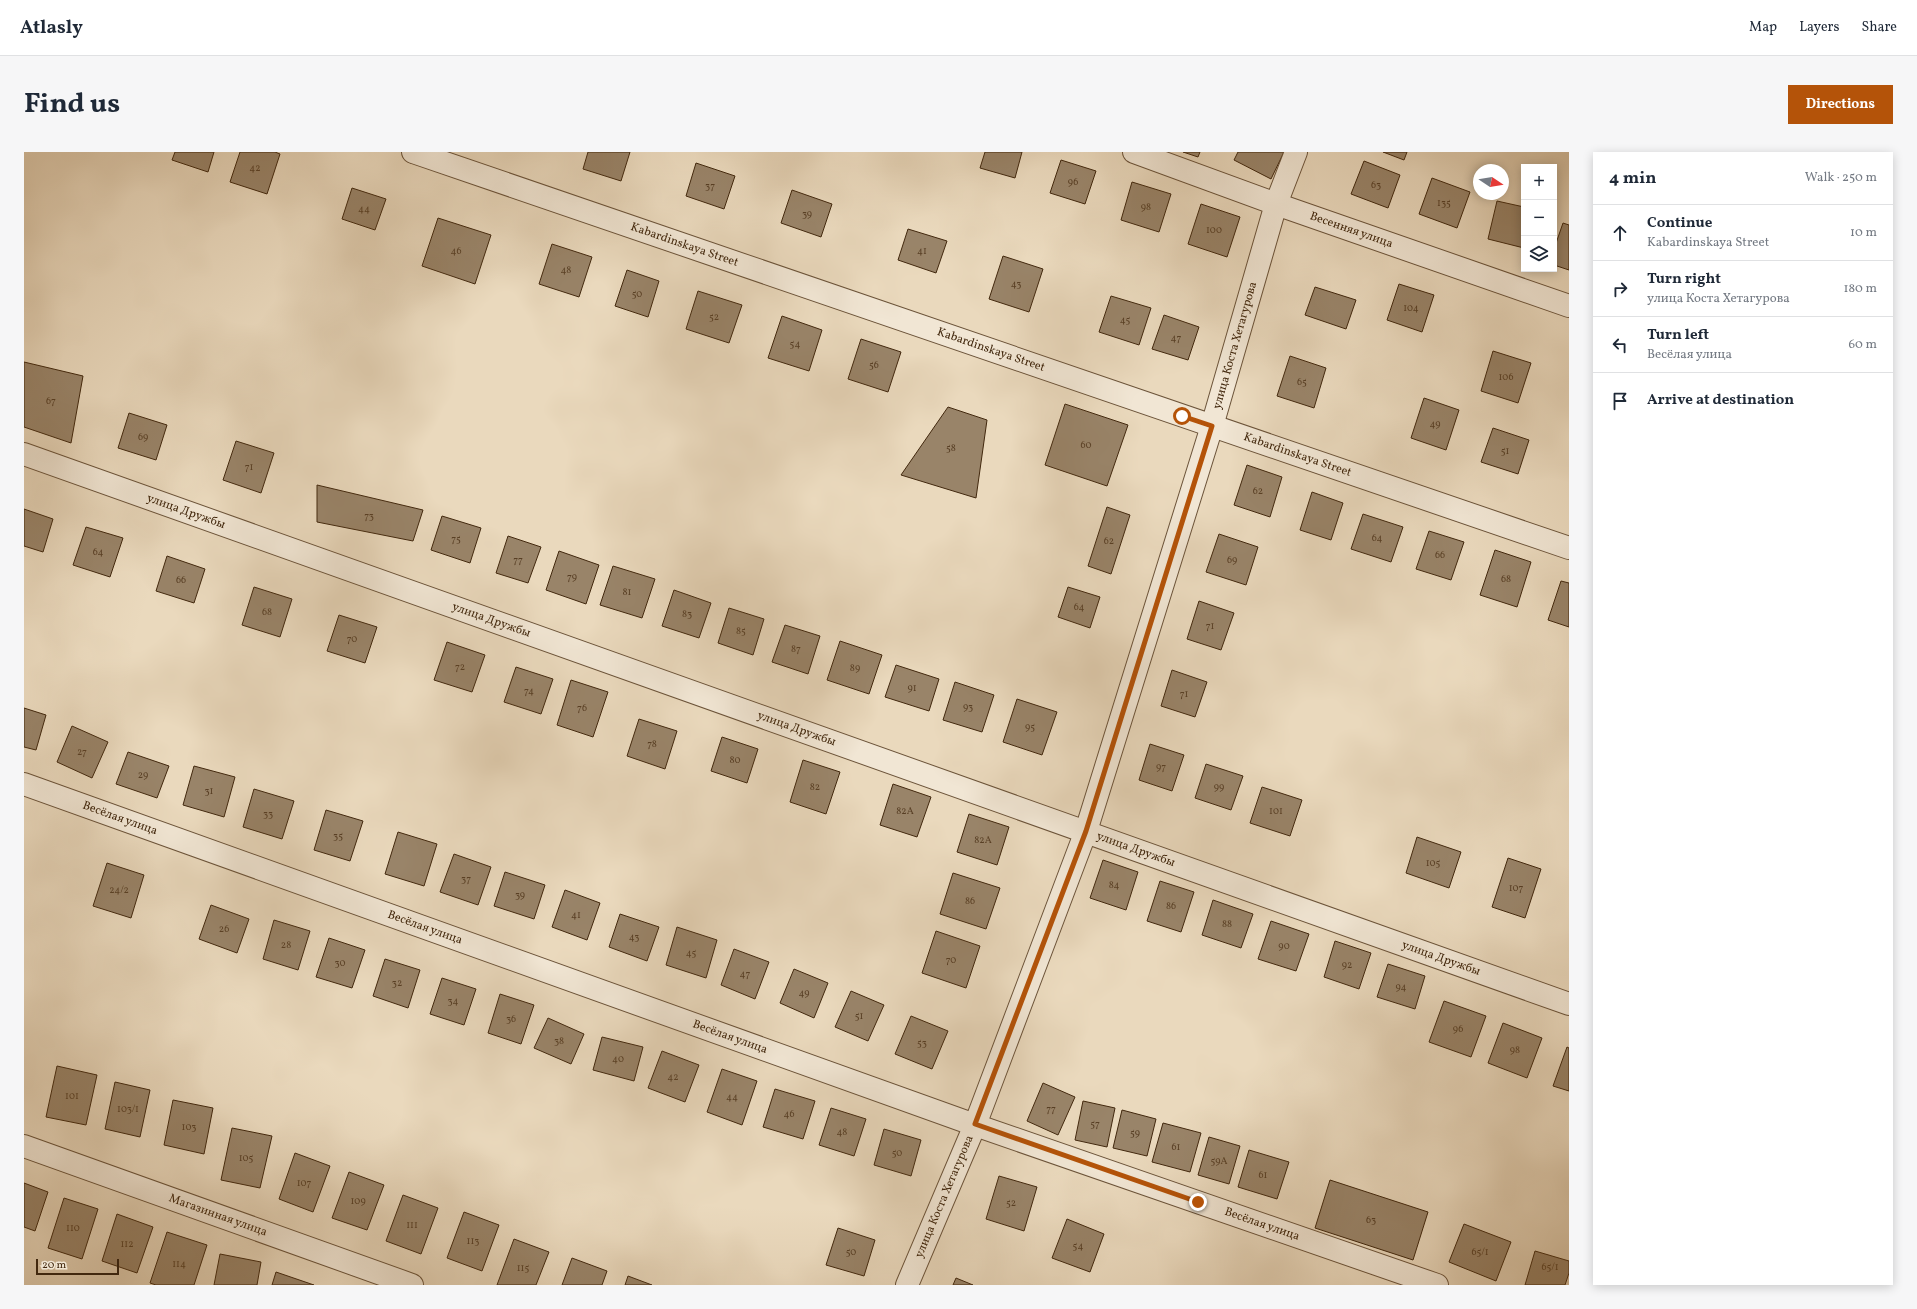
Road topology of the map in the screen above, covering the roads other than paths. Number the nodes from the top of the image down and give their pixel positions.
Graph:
1 (413, 152) edge
2 (1134, 152) edge
3 (1296, 152) edge
4 (1276, 204) junction
5 (1569, 306) edge
6 (1212, 426) junction
7 (24, 454) edge
8 (1569, 548) edge
9 (24, 784) edge
10 (1086, 831) junction
11 (1569, 1004) edge
12 (975, 1124) junction
13 (24, 1146) edge
14 (412, 1285) edge
15 (907, 1285) edge
16 (1438, 1285) edge

1 - 6 street, Kabardinskaya Street
2 - 4 street, Весенняя улица
3 - 4 street, улица Коста Хетагурова
4 - 5 street, Весенняя улица
4 - 6 street, улица Коста Хетагурова
6 - 8 street, Kabardinskaya Street
6 - 10 street, улица Коста Хетагурова
7 - 10 street, улица Дружбы
9 - 12 street, Весёлая улица
10 - 11 street, улица Дружбы
10 - 12 street, улица Коста Хетагурова
12 - 15 street, улица Коста Хетагурова
12 - 16 street, Весёлая улица
13 - 14 street, Магазинная улица

